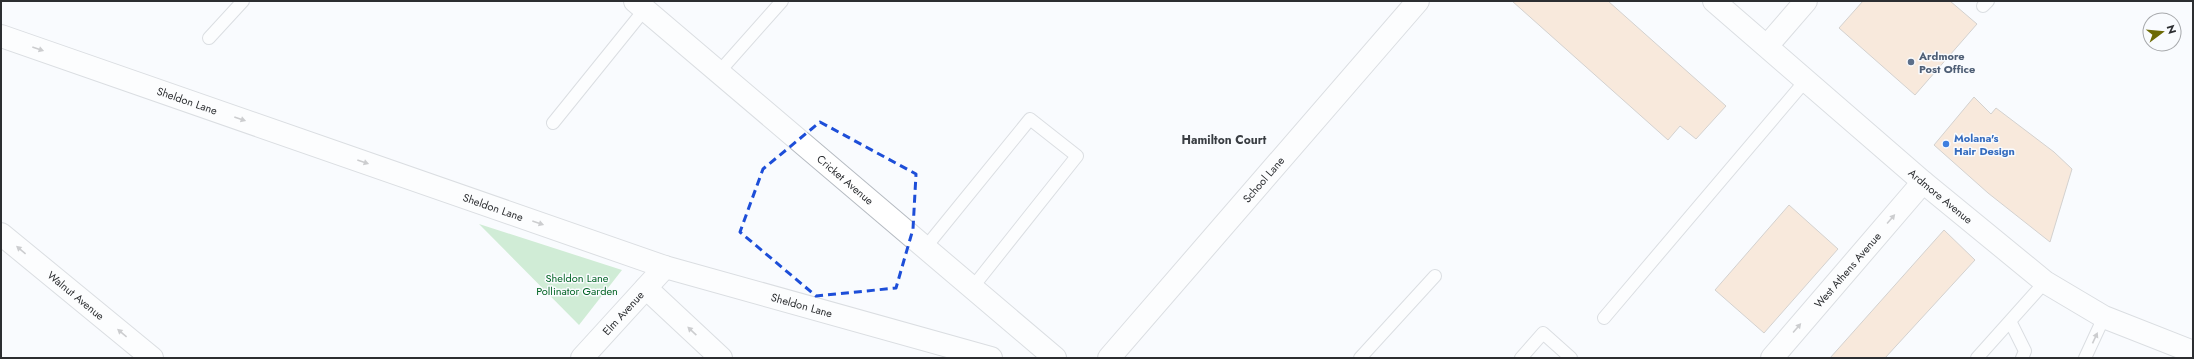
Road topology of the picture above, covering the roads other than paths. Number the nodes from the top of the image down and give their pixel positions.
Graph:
1 (243, 1) edge
2 (782, 1) edge
3 (1418, 1) edge
4 (1714, 1) edge
5 (1806, 1) edge
6 (640, 5) edge
7 (1, 36) edge
8 (209, 38) dead end
9 (1767, 46) junction
10 (718, 72) junction
11 (1806, 80) junction
12 (553, 123) dead end
13 (1923, 182) junction
14 (1, 234) edge
15 (925, 248) junction
16 (665, 267) junction
17 (1435, 276) dead end
18 (2045, 282) junction
19 (646, 288) junction
20 (972, 288) junction
21 (2104, 317) junction
22 (1604, 318) dead end
23 (2010, 321) junction
24 (2193, 352) edge
25 (152, 358) edge
26 (582, 358) edge
27 (721, 358) edge
28 (991, 358) edge
29 (1055, 358) edge
30 (1109, 358) edge
31 (1360, 358) edge
32 (1521, 358) edge
33 (1571, 358) edge
34 (1772, 358) edge
35 (1977, 358) edge
36 (2022, 358) edge
37 (2085, 358) edge

1 - 8 lane
2 - 10 lane
3 - 30 street, School Lane
4 - 9 street, Ardmore Avenue
5 - 9 street
6 - 10 street, Cricket Avenue
6 - 12 lane
7 -> 16 street, Sheldon Lane
9 - 11 street, Ardmore Avenue
10 - 15 street, Cricket Avenue
11 - 13 street, Ardmore Avenue
11 - 22 lane
13 - 18 street, Ardmore Avenue
34 -> 13 street, West Athens Avenue
25 -> 14 street, Walnut Avenue
15 - 20 street, Cricket Avenue
15 - 20 lane
16 - 19 street, Elm Avenue
16 - 28 street, Sheldon Lane
17 - 31 lane
18 - 21 street, Ardmore Avenue
18 - 23 lane
19 - 26 street, Elm Avenue
27 -> 19 street
20 - 29 street, Cricket Avenue
21 - 24 street, Ardmore Avenue
37 -> 21 lane
23 - 35 lane
23 - 36 lane
32 - 33 lane

